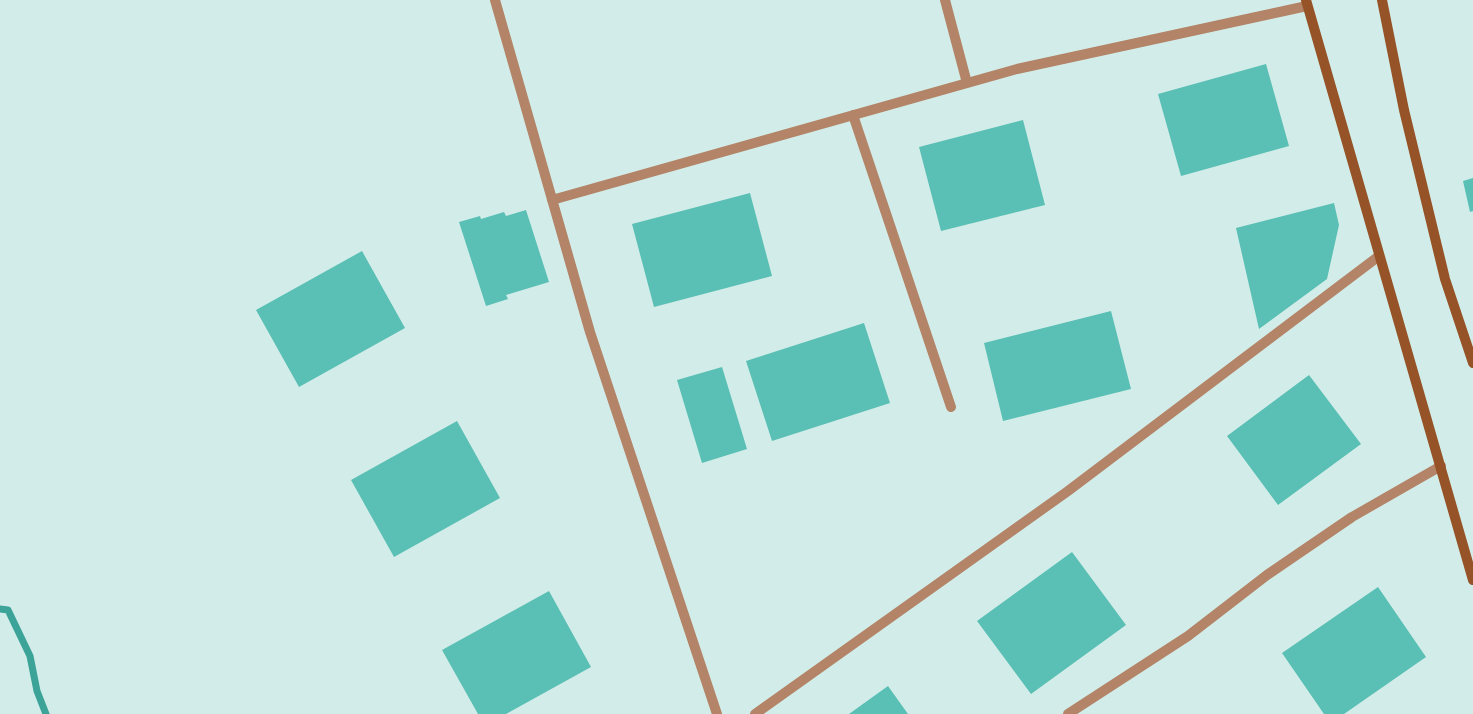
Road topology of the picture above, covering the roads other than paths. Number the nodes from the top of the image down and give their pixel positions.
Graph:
1 (494, 0) edge
2 (945, 0) edge
3 (1382, 0) edge
4 (1306, 3) edge
5 (967, 83) junction
6 (853, 115) junction
7 (552, 200) junction
8 (1379, 256) junction
9 (1473, 363) edge
10 (951, 407) dead end
11 (1441, 466) junction
12 (1473, 580) edge
13 (717, 714) edge
14 (755, 714) edge
15 (1068, 714) edge

1 - 7 street
2 - 5 street
3 - 9 main road
4 - 5 street
4 - 8 main road
5 - 6 street
6 - 7 street
6 - 10 street
7 - 13 street
8 - 11 main road
8 - 14 street
11 - 12 main road
11 - 15 street

